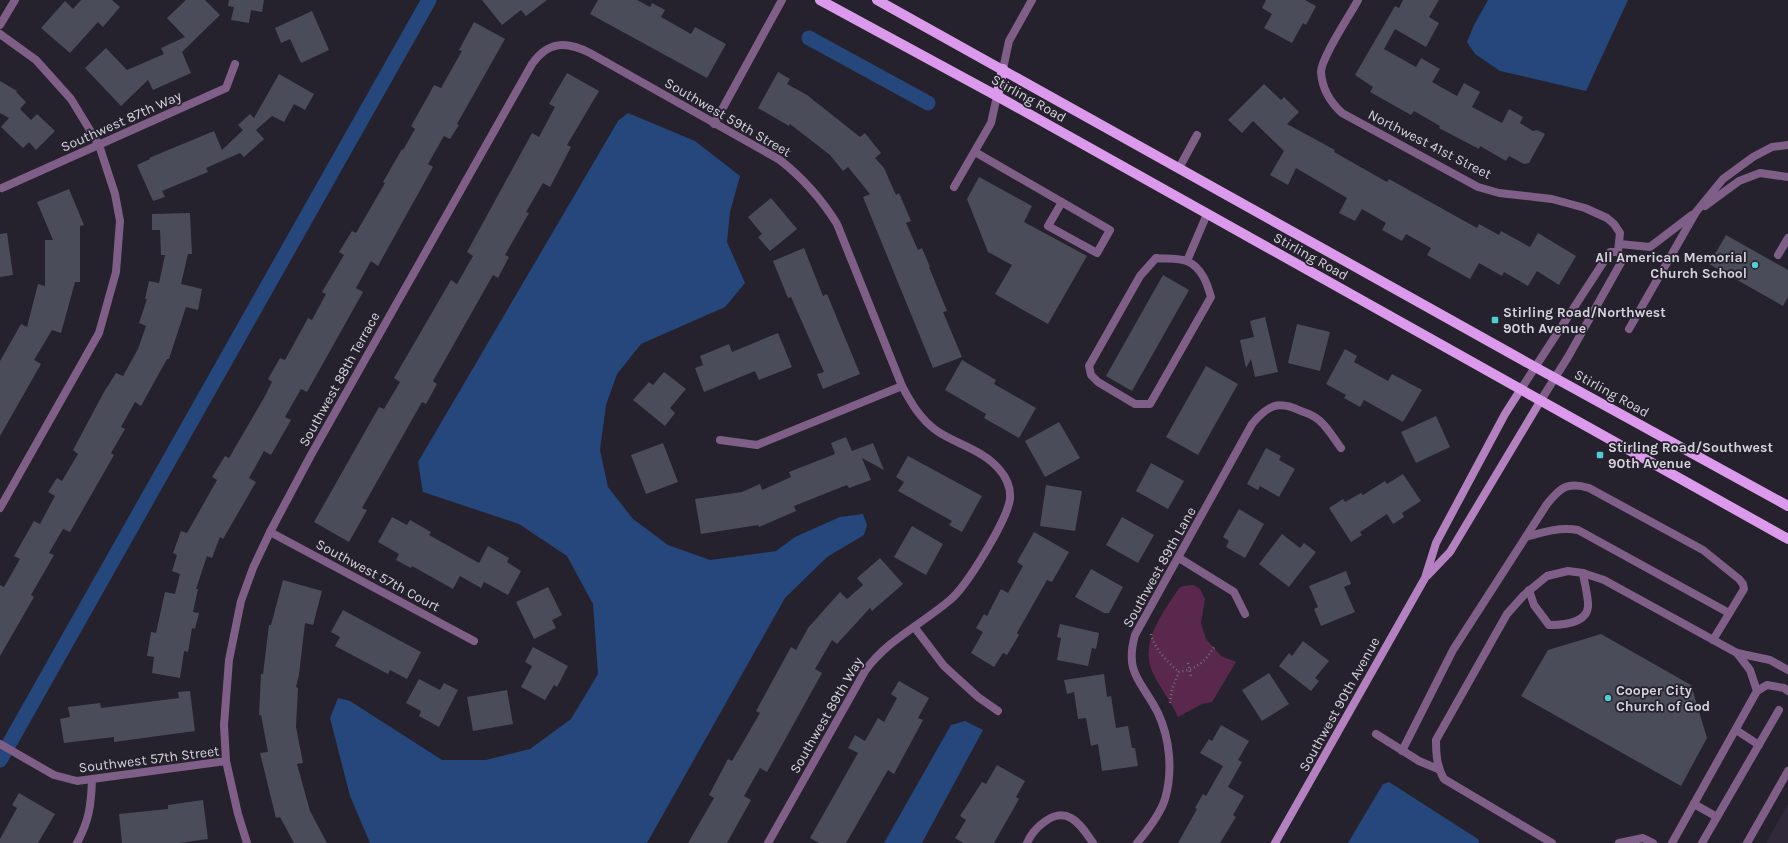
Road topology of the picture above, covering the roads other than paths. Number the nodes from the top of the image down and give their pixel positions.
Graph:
1 (15, 0) edge
2 (782, 0) edge
3 (820, 0) edge
4 (877, 0) edge
5 (1032, 0) edge
6 (1358, 0) edge
7 (0, 25) edge
8 (0, 34) edge
9 (559, 45) joint
10 (235, 64) dead end
11 (1003, 69) junction
12 (997, 96) junction
13 (714, 124) junction
14 (1197, 135) dead end
15 (99, 145) junction
16 (1788, 145) edge
17 (974, 152) junction
18 (1179, 168) junction
19 (1788, 177) edge
20 (2, 188) dead end
21 (954, 188) dead end
22 (1062, 202) junction
23 (1696, 212) junction
24 (1207, 214) junction
25 (1788, 238) edge
26 (1619, 248) junction
27 (1778, 255) dead end
28 (1187, 261) junction
29 (1629, 329) dead end
30 (1535, 367) junction
31 (1555, 378) junction
32 (902, 386) junction
33 (1521, 389) junction
34 (1541, 400) junction
35 (720, 440) dead end
36 (1341, 448) dead end
37 (1788, 506) edge
38 (0, 508) edge
39 (270, 532) junction
40 (1526, 537) junction
41 (1788, 539) edge
42 (1179, 558) junction
43 (1583, 573) junction
44 (1425, 578) junction
45 (1529, 590) junction
46 (1729, 613) junction
47 (1245, 614) dead end
48 (915, 628) junction
49 (1713, 640) junction
50 (474, 641) dead end
51 (1737, 653) junction
52 (1788, 670) edge
53 (1757, 691) junction
54 (1788, 691) edge
55 (1779, 710) dead end
56 (998, 711) dead end
57 (1736, 730) junction
58 (1376, 734) dead end
59 (0, 744) edge
60 (1759, 745) junction
61 (1402, 751) junction
62 (226, 761) junction
63 (1438, 769) junction
64 (1788, 771) edge
65 (92, 780) junction
66 (1694, 804) junction
67 (1717, 817) junction
68 (77, 843) edge
69 (247, 843) edge
70 (768, 843) edge
71 (1027, 843) edge
72 (1093, 843) edge
73 (1137, 843) edge
74 (1275, 843) edge
75 (1552, 843) edge
76 (1619, 843) edge
77 (1652, 843) edge
78 (1672, 843) edge
79 (1702, 843) edge
80 (1747, 843) edge

1 - 7 street
2 - 13 street
3 - 12 main road, Stirling Road
4 - 11 main road, Stirling Road
5 - 11 street
6 - 26 street, Northwest 41st Street
8 - 15 street
9 - 13 street, Southwest 59th Street
9 - 39 street, Southwest 88th Terrace
10 - 15 street, Southwest 87th Way
11 - 12 main road
11 - 18 main road, Stirling Road
12 - 17 street
12 - 24 main road, Stirling Road
13 - 32 street, Southwest 59th Street
14 - 18 street
15 - 20 street, Southwest 87th Way
15 - 38 street
16 - 23 street
17 - 21 street
17 - 22 street
18 - 30 main road, Stirling Road
19 - 23 street
22 - 22 street
23 - 26 street
23 - 29 street
24 - 28 street
24 - 33 main road, Stirling Road
25 - 27 street
26 - 30 street
26 - 31 street
28 - 28 street
30 - 31 main road, Stirling Road
30 - 33 street
31 - 34 street
31 - 37 main road, Stirling Road
32 - 35 street
32 - 48 street, Southwest 89th Way
33 - 34 main road, Stirling Road
33 - 44 street, Southwest 90th Avenue
34 - 41 main road, Stirling Road
34 - 44 street, Southwest 90th Avenue
36 - 42 street, Southwest 89th Lane
39 - 50 street, Southwest 57th Court
39 - 62 street, Southwest 88th Terrace
40 - 46 street
40 - 46 street
40 - 61 street
42 - 47 street
42 - 73 street, Southwest 89th Lane
43 - 45 street
43 - 45 street
43 - 49 street
44 - 74 street, Southwest 90th Avenue
45 - 63 street
46 - 49 street
48 - 56 street
48 - 70 street, Southwest 89th Way
49 - 51 street
51 - 52 street
51 - 53 street
53 - 54 street
53 - 57 street
55 - 60 street
57 - 60 street
57 - 66 street
58 - 61 street
59 - 65 street, Southwest 57th Street
60 - 67 street
61 - 63 street
62 - 65 street, Southwest 57th Street
62 - 69 street, Southwest 57th Street
63 - 75 street
64 - 80 street
65 - 68 street
66 - 67 street
66 - 78 street
67 - 79 street
71 - 72 street
76 - 77 street

